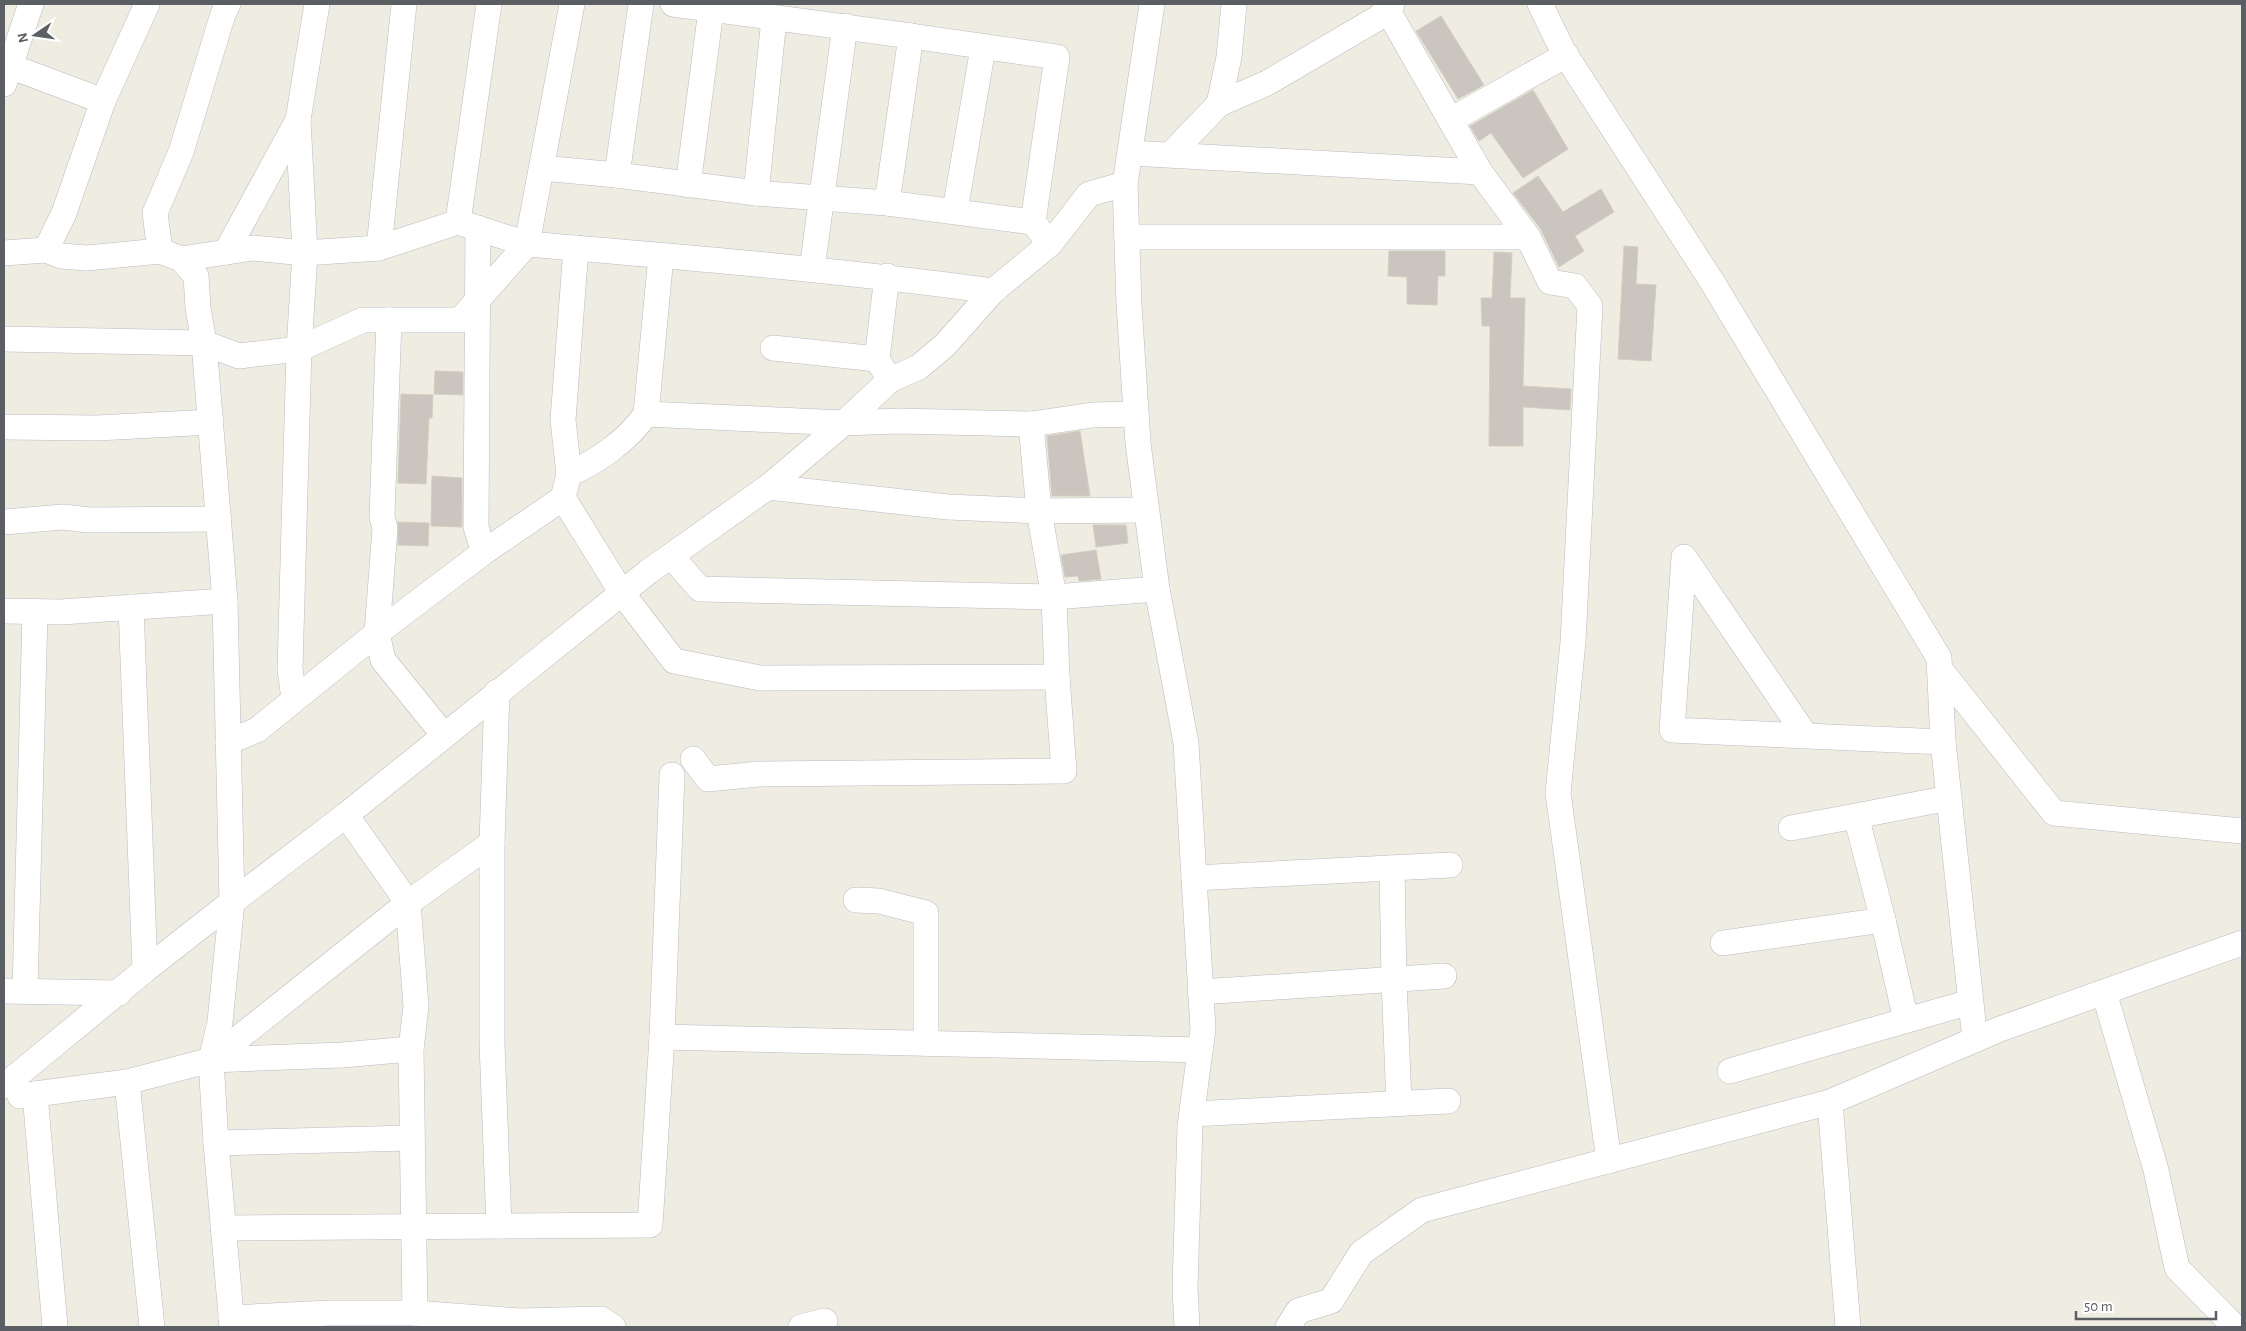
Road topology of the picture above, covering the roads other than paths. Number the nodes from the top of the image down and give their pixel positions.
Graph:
1 (31, 4) edge
2 (147, 4) edge
3 (228, 4) edge
4 (317, 4) edge
5 (404, 4) edge
6 (489, 4) edge
7 (572, 4) edge
8 (641, 4) edge
9 (672, 4) edge
10 (1152, 4) edge
11 (1234, 4) edge
12 (1540, 4) edge
13 (1390, 6) edge
14 (711, 10) junction
15 (774, 19) junction
16 (845, 26) junction
17 (911, 36) junction
18 (983, 48) junction
19 (1566, 55) junction
20 (6, 72) edge
21 (103, 101) junction
22 (1219, 104) junction
23 (298, 120) junction
24 (1451, 120) junction
25 (1130, 153) junction
26 (1171, 154) junction
27 (542, 168) junction
28 (1480, 172) junction
29 (617, 174) junction
30 (1125, 184) junction
31 (688, 185) junction
32 (756, 193) junction
33 (822, 199) junction
34 (887, 203) junction
35 (955, 210) junction
36 (1033, 222) junction
37 (468, 225) junction
38 (1127, 237) junction
39 (1528, 237) junction
40 (527, 244) junction
41 (1050, 244) junction
42 (379, 248) junction
43 (576, 248) junction
44 (46, 250) junction
45 (226, 252) junction
46 (4, 253) edge
47 (305, 253) junction
48 (170, 255) junction
49 (661, 256) junction
50 (812, 269) junction
51 (887, 276) junction
52 (993, 291) junction
53 (478, 300) junction
54 (389, 320) junction
55 (4, 339) edge
56 (204, 343) junction
57 (773, 348) dead end
58 (299, 349) junction
59 (877, 359) junction
60 (890, 380) junction
61 (646, 414) junction
62 (1136, 414) junction
63 (211, 422) junction
64 (844, 423) junction
65 (1031, 424) junction
66 (4, 427) edge
67 (569, 474) junction
68 (768, 487) junction
69 (563, 498) junction
70 (1146, 510) junction
71 (1039, 511) junction
72 (218, 519) junction
73 (4, 522) edge
74 (484, 552) junction
75 (671, 556) junction
76 (1157, 589) junction
77 (622, 593) junction
78 (1054, 597) junction
79 (225, 601) junction
80 (132, 608) junction
81 (4, 612) edge
82 (35, 612) junction
83 (377, 632) junction
84 (1940, 669) junction
85 (1057, 677) junction
86 (497, 692) junction
87 (294, 700) junction
88 (443, 734) junction
89 (1806, 736) junction
90 (228, 742) junction
91 (1943, 742) junction
92 (693, 759) dead end
93 (672, 775) dead end
94 (1949, 798) junction
95 (346, 814) junction
96 (1856, 816) junction
97 (1791, 828) dead end
98 (2242, 831) edge
99 (492, 843) junction
100 (1450, 865) dead end
101 (1392, 868) junction
102 (1194, 878) junction
103 (856, 900) dead end
104 (232, 902) junction
105 (408, 903) junction
106 (1883, 920) junction
107 (1723, 943) dead end
108 (2242, 945) edge
109 (145, 970) junction
110 (1444, 976) dead end
111 (1394, 980) junction
112 (14, 991) edge
113 (1200, 992) junction
114 (2104, 992) junction
115 (119, 993) junction
116 (1970, 1002) junction
117 (1906, 1020) junction
118 (662, 1037) junction
119 (1975, 1040) junction
120 (926, 1043) junction
121 (412, 1049) junction
122 (1200, 1050) junction
123 (211, 1060) junction
124 (1730, 1071) dead end
125 (127, 1082) junction
126 (4, 1086) edge
127 (35, 1094) junction
128 (4, 1098) edge
129 (1448, 1101) dead end
130 (1830, 1102) junction
131 (1399, 1103) junction
132 (1192, 1114) junction
133 (412, 1138) junction
134 (216, 1144) junction
135 (1608, 1161) junction
136 (499, 1226) junction
137 (413, 1227) junction
138 (223, 1228) junction
139 (415, 1313) junction
140 (330, 1320) edge
141 (825, 1321) dead end
142 (2232, 1322) edge
143 (231, 1323) edge
144 (520, 1324) edge
145 (55, 1327) edge
146 (152, 1327) edge
147 (613, 1327) edge
148 (801, 1327) edge
149 (1187, 1327) edge
150 (1288, 1327) edge
151 (1848, 1327) edge

1 - 20 street
2 - 21 street
3 - 48 street
4 - 23 street
5 - 42 street
6 - 37 street
7 - 27 street
8 - 29 street
9 - 14 street
10 - 25 street
11 - 22 street
12 - 19 street
13 - 22 street
13 - 24 street
14 - 15 street
14 - 31 street
15 - 16 street
15 - 32 street
16 - 17 street
16 - 33 street
17 - 18 street
17 - 34 street
18 - 35 street
18 - 36 street
19 - 24 street
19 - 84 street
20 - 21 street
21 - 44 street
22 - 26 street
23 - 45 street
23 - 47 street
24 - 28 street
25 - 26 street
25 - 30 street
26 - 28 street
27 - 29 street
27 - 40 street
28 - 39 street
29 - 31 street
30 - 38 street
30 - 41 street
31 - 32 street
32 - 33 street
33 - 34 street
33 - 50 street
34 - 35 street
35 - 36 street
36 - 41 street
37 - 40 street
37 - 42 street
37 - 53 street
38 - 39 street
38 - 62 street
39 - 135 street
40 - 43 street
40 - 53 street
41 - 52 street
42 - 47 street
43 - 49 street
43 - 67 street
44 - 46 street
44 - 48 street
45 - 47 street
45 - 48 street
47 - 58 street
48 - 56 street
49 - 50 street
49 - 61 street
50 - 51 street
51 - 52 street
51 - 59 street
52 - 60 street
53 - 54 street
53 - 74 street
54 - 58 street
54 - 83 street
55 - 56 street
56 - 58 street
56 - 63 street
57 - 59 street
58 - 87 street
59 - 60 street
60 - 64 street
61 - 64 street
61 - 67 street
62 - 65 street
62 - 70 street
63 - 66 street
63 - 72 street
64 - 65 street
64 - 68 street
65 - 71 street
67 - 69 street
68 - 71 street
68 - 75 street
69 - 74 street
69 - 77 street
70 - 71 street
70 - 76 street
71 - 78 street
72 - 73 street
72 - 79 street
74 - 83 street
75 - 77 street
75 - 78 street
76 - 78 street
76 - 102 street
77 - 85 street
77 - 86 street
78 - 85 street
79 - 80 street
79 - 90 street
80 - 82 street
80 - 109 street
81 - 82 street
82 - 112 street
83 - 87 street
83 - 88 street
84 - 91 street
84 - 98 street
85 - 92 street
86 - 88 street
86 - 99 street
87 - 90 street
88 - 95 street
89 - 89 street
89 - 91 street
90 - 104 street
91 - 94 street
93 - 118 street
94 - 96 street
94 - 116 street
95 - 104 street
95 - 105 street
96 - 97 street
96 - 106 street
99 - 105 street
99 - 136 street
100 - 101 street
101 - 102 street
101 - 111 street
102 - 113 street
103 - 120 street
104 - 109 street
104 - 123 street
105 - 121 street
105 - 123 street
106 - 107 street
106 - 117 street
108 - 114 street
109 - 115 street
110 - 111 street
111 - 113 street
111 - 131 street
112 - 115 street
113 - 122 street
114 - 119 street
114 - 142 street
115 - 126 street
116 - 117 street
116 - 119 street
117 - 124 street
118 - 120 street
118 - 136 street
119 - 130 street
120 - 122 street
121 - 123 street
121 - 133 street
122 - 132 street
123 - 125 street
123 - 134 street
125 - 127 street
125 - 146 street
127 - 128 street
127 - 145 street
129 - 131 street
130 - 135 street
130 - 151 street
131 - 132 street
132 - 149 street
133 - 134 street
133 - 137 street
134 - 138 street
135 - 150 street
136 - 137 street
137 - 138 street
137 - 139 street
138 - 143 street
139 - 140 street
139 - 144 street
140 - 143 street
141 - 148 street
144 - 147 street

